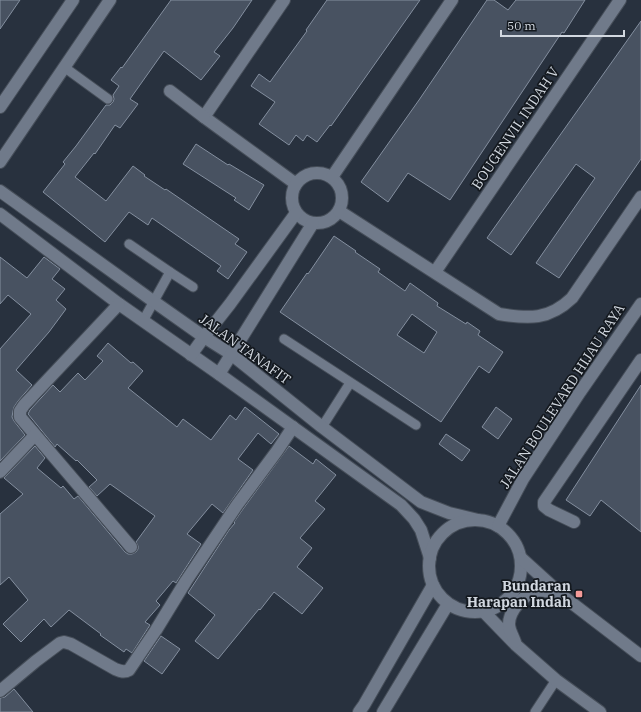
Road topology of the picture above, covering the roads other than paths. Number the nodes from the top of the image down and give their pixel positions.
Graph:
1 (73, 0) edge
2 (110, 0) edge
3 (284, 0) edge
4 (452, 0) edge
5 (620, 0) edge
6 (64, 67) junction
7 (170, 91) dead end
8 (108, 99) dead end
9 (0, 107) edge
10 (204, 117) junction
11 (0, 162) edge
12 (332, 177) junction
13 (296, 184) junction
14 (0, 191) edge
15 (641, 197) edge
16 (339, 211) junction
17 (296, 213) junction
18 (0, 214) edge
19 (313, 223) junction
20 (129, 244) dead end
21 (80, 248) junction
22 (68, 265) junction
23 (170, 272) junction
24 (435, 272) junction
25 (193, 287) dead end
26 (153, 301) junction
27 (119, 304) junction
28 (641, 304) edge
29 (143, 321) junction
30 (204, 337) junction
31 (284, 339) dead end
32 (231, 354) junction
33 (191, 355) junction
34 (641, 360) edge
35 (219, 374) junction
36 (350, 383) junction
37 (416, 425) dead end
38 (322, 426) junction
39 (293, 428) junction
40 (35, 434) junction
41 (0, 472) edge
42 (478, 520) junction
43 (574, 522) dead end
44 (498, 526) junction
45 (131, 548) dead end
46 (430, 558) junction
47 (521, 558) junction
48 (432, 585) junction
49 (564, 597) junction
50 (448, 604) junction
51 (484, 612) junction
52 (516, 645) junction
53 (641, 656) edge
54 (556, 680) junction
55 (0, 691) edge
56 (359, 712) edge
57 (383, 712) edge
58 (535, 712) edge
59 (600, 712) edge

1 - 9 street
2 - 6 street
3 - 10 street
4 - 12 street
5 - 24 street, BOUGENVIL INDAH V
6 - 8 lane
6 - 11 street
7 - 10 street
10 - 13 street
12 - 13 street
12 - 16 street
13 - 17 street
14 - 21 street, JALAN TANAFIT
15 - 24 street
16 - 19 street
16 - 24 street
17 - 19 street
17 - 30 street
18 - 22 street
19 - 32 street
20 - 23 lane
21 - 22 street
21 - 26 street, JALAN TANAFIT
22 - 27 street
23 - 25 lane
23 - 26 lane
26 - 29 lane
26 - 30 street, JALAN TANAFIT
27 - 29 street
27 - 40 street
28 - 44 street, JALAN BOULEVARD HIJAU RAYA
29 - 33 street
30 - 32 street, JALAN TANAFIT
30 - 33 street
31 - 36 lane
32 - 35 street
32 - 38 street, JALAN TANAFIT
33 - 35 street
34 - 43 street
35 - 39 street
36 - 37 lane
36 - 38 lane
38 - 42 street, JALAN TANAFIT
39 - 46 street
39 - 55 street
40 - 41 street
40 - 45 street
42 - 44 street
42 - 46 street
44 - 47 street
46 - 48 street
47 - 49 street
47 - 51 street
48 - 50 street
48 - 56 street
49 - 52 street
49 - 53 street
50 - 51 street
50 - 57 street
51 - 52 street
52 - 54 street
54 - 58 lane
54 - 59 street

